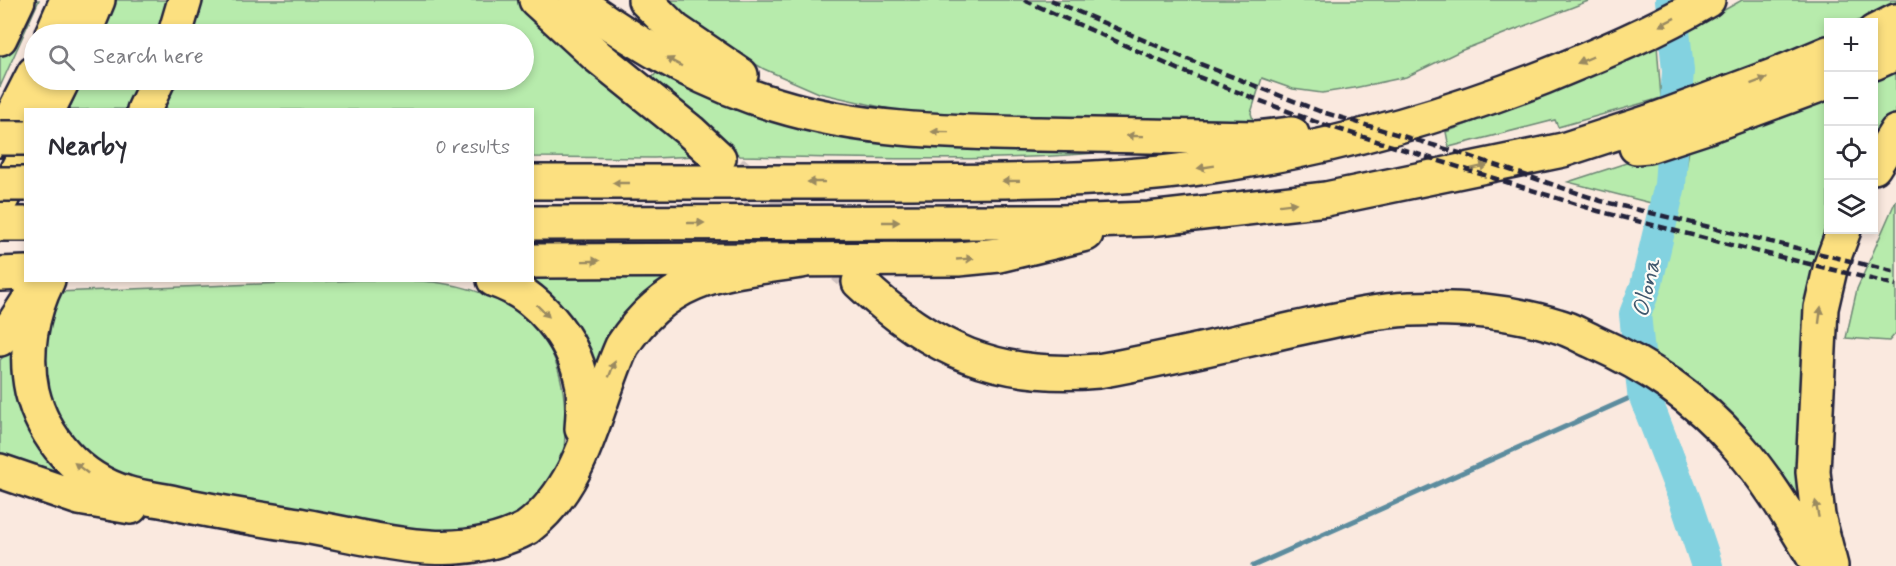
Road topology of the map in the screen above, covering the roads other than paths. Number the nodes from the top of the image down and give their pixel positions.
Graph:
1 (18, 0) edge
2 (67, 0) edge
3 (98, 0) edge
4 (185, 0) edge
5 (536, 0) edge
6 (558, 0) edge
7 (576, 0) edge
8 (645, 0) edge
9 (1702, 4) edge
10 (1896, 21) edge
11 (56, 24) edge
12 (88, 24) edge
13 (178, 24) edge
14 (1878, 30) edge
15 (0, 38) edge
16 (1896, 53) edge
17 (1824, 54) edge
18 (1878, 61) edge
19 (1824, 83) edge
20 (25, 90) edge
21 (58, 90) edge
22 (153, 90) edge
23 (49, 108) edge
24 (145, 108) edge
25 (807, 113) junction
26 (1703, 115) junction
27 (1419, 119) junction
28 (690, 130) junction
29 (1896, 132) edge
30 (24, 138) edge
31 (0, 139) edge
32 (719, 158) tunnel mouth
33 (24, 161) edge
34 (1878, 161) edge
35 (534, 182) edge
36 (0, 184) edge
37 (24, 184) edge
38 (9, 219) edge
39 (1149, 219) junction
40 (534, 223) edge
41 (1842, 234) edge
42 (534, 261) edge
43 (802, 261) junction
44 (24, 273) edge
45 (0, 274) edge
46 (40, 282) edge
47 (47, 282) edge
48 (498, 282) edge
49 (859, 282) tunnel mouth
50 (0, 339) edge
51 (578, 463) junction
52 (0, 471) edge
53 (214, 512) junction
54 (1819, 566) edge
55 (1832, 566) edge

1 - 15 main road
2 - 11 main road
3 - 12 main road
4 - 13 main road
5 - 28 main road
6 - 28 main road
25 -> 7 main road
8 - 25 main road
9 -> 27 main road
10 - 14 main road
16 - 18 main road
26 -> 17 main road
19 - 26 main road
20 - 31 main road
21 - 23 main road
22 - 24 main road
27 -> 25 main road
39 -> 26 main road
27 -> 35 main road
28 - 32 main road
29 - 34 main road
30 - 31 main road, bridge
33 - 38 main road
36 - 37 main road, bridge
40 -> 39 main road
43 -> 39 main road
55 -> 41 main road
42 -> 43 main road
51 -> 43 main road
44 - 45 main road
46 - 50 main road
53 -> 47 main road
48 -> 51 main road
49 - 54 main road
51 - 53 main road
52 - 53 main road

